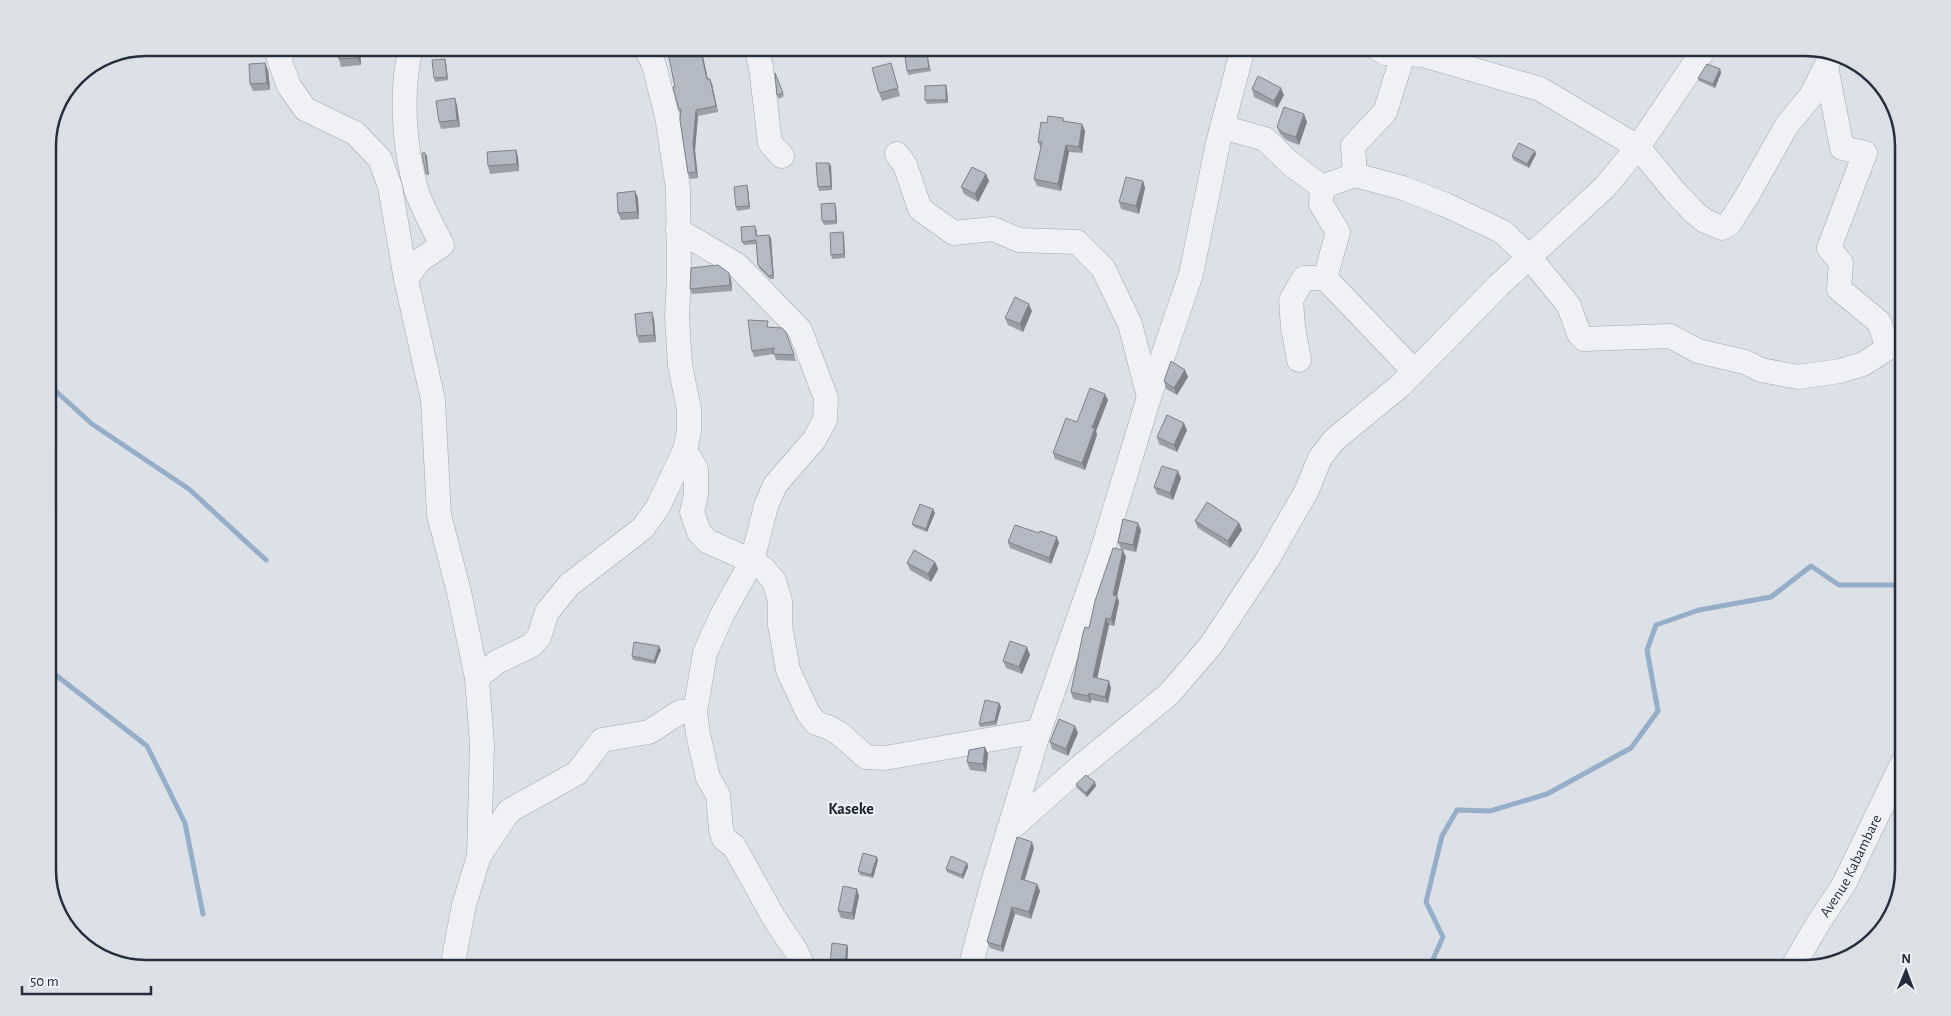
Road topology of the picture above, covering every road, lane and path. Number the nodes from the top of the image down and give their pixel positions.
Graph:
1 (282, 56) edge
2 (408, 56) edge
3 (650, 56) edge
4 (758, 56) edge
5 (1241, 56) edge
6 (1403, 56) edge
7 (1426, 56) edge
8 (1699, 56) edge
9 (1829, 61) edge
10 (1222, 127) junction
11 (1638, 146) junction
12 (897, 154) dead end
13 (782, 156) dead end
14 (1355, 175) junction
15 (1322, 187) junction
16 (678, 230) junction
17 (1530, 258) junction
18 (406, 278) junction
19 (1325, 278) junction
20 (1895, 346) edge
21 (1895, 348) edge
22 (1300, 360) dead end
23 (1414, 371) junction
24 (1149, 397) junction
25 (685, 450) junction
26 (752, 561) junction
27 (477, 678) junction
28 (695, 712) junction
29 (1039, 731) junction
30 (1895, 780) edge
31 (1008, 831) junction
32 (479, 856) junction
33 (454, 960) edge
34 (800, 960) edge
35 (972, 960) edge
36 (1797, 960) edge

1 - 18 street
2 - 18 street
3 - 16 street
4 - 13 street
5 - 10 street
6 - 14 street
7 - 11 street
8 - 11 street
9 - 11 street
9 - 20 street
10 - 15 street
10 - 24 street
11 - 17 street
12 - 24 street
14 - 15 street
14 - 17 street
15 - 19 street
16 - 25 street
16 - 26 street
17 - 21 street
17 - 23 street
18 - 27 street
19 - 22 street
19 - 23 street
23 - 31 street
24 - 29 street
25 - 26 street
25 - 27 street
26 - 28 street
26 - 29 street
27 - 32 street
28 - 32 street
28 - 34 street
29 - 31 street
30 - 36 street, Avenue Kabambare
31 - 35 street
32 - 33 street

